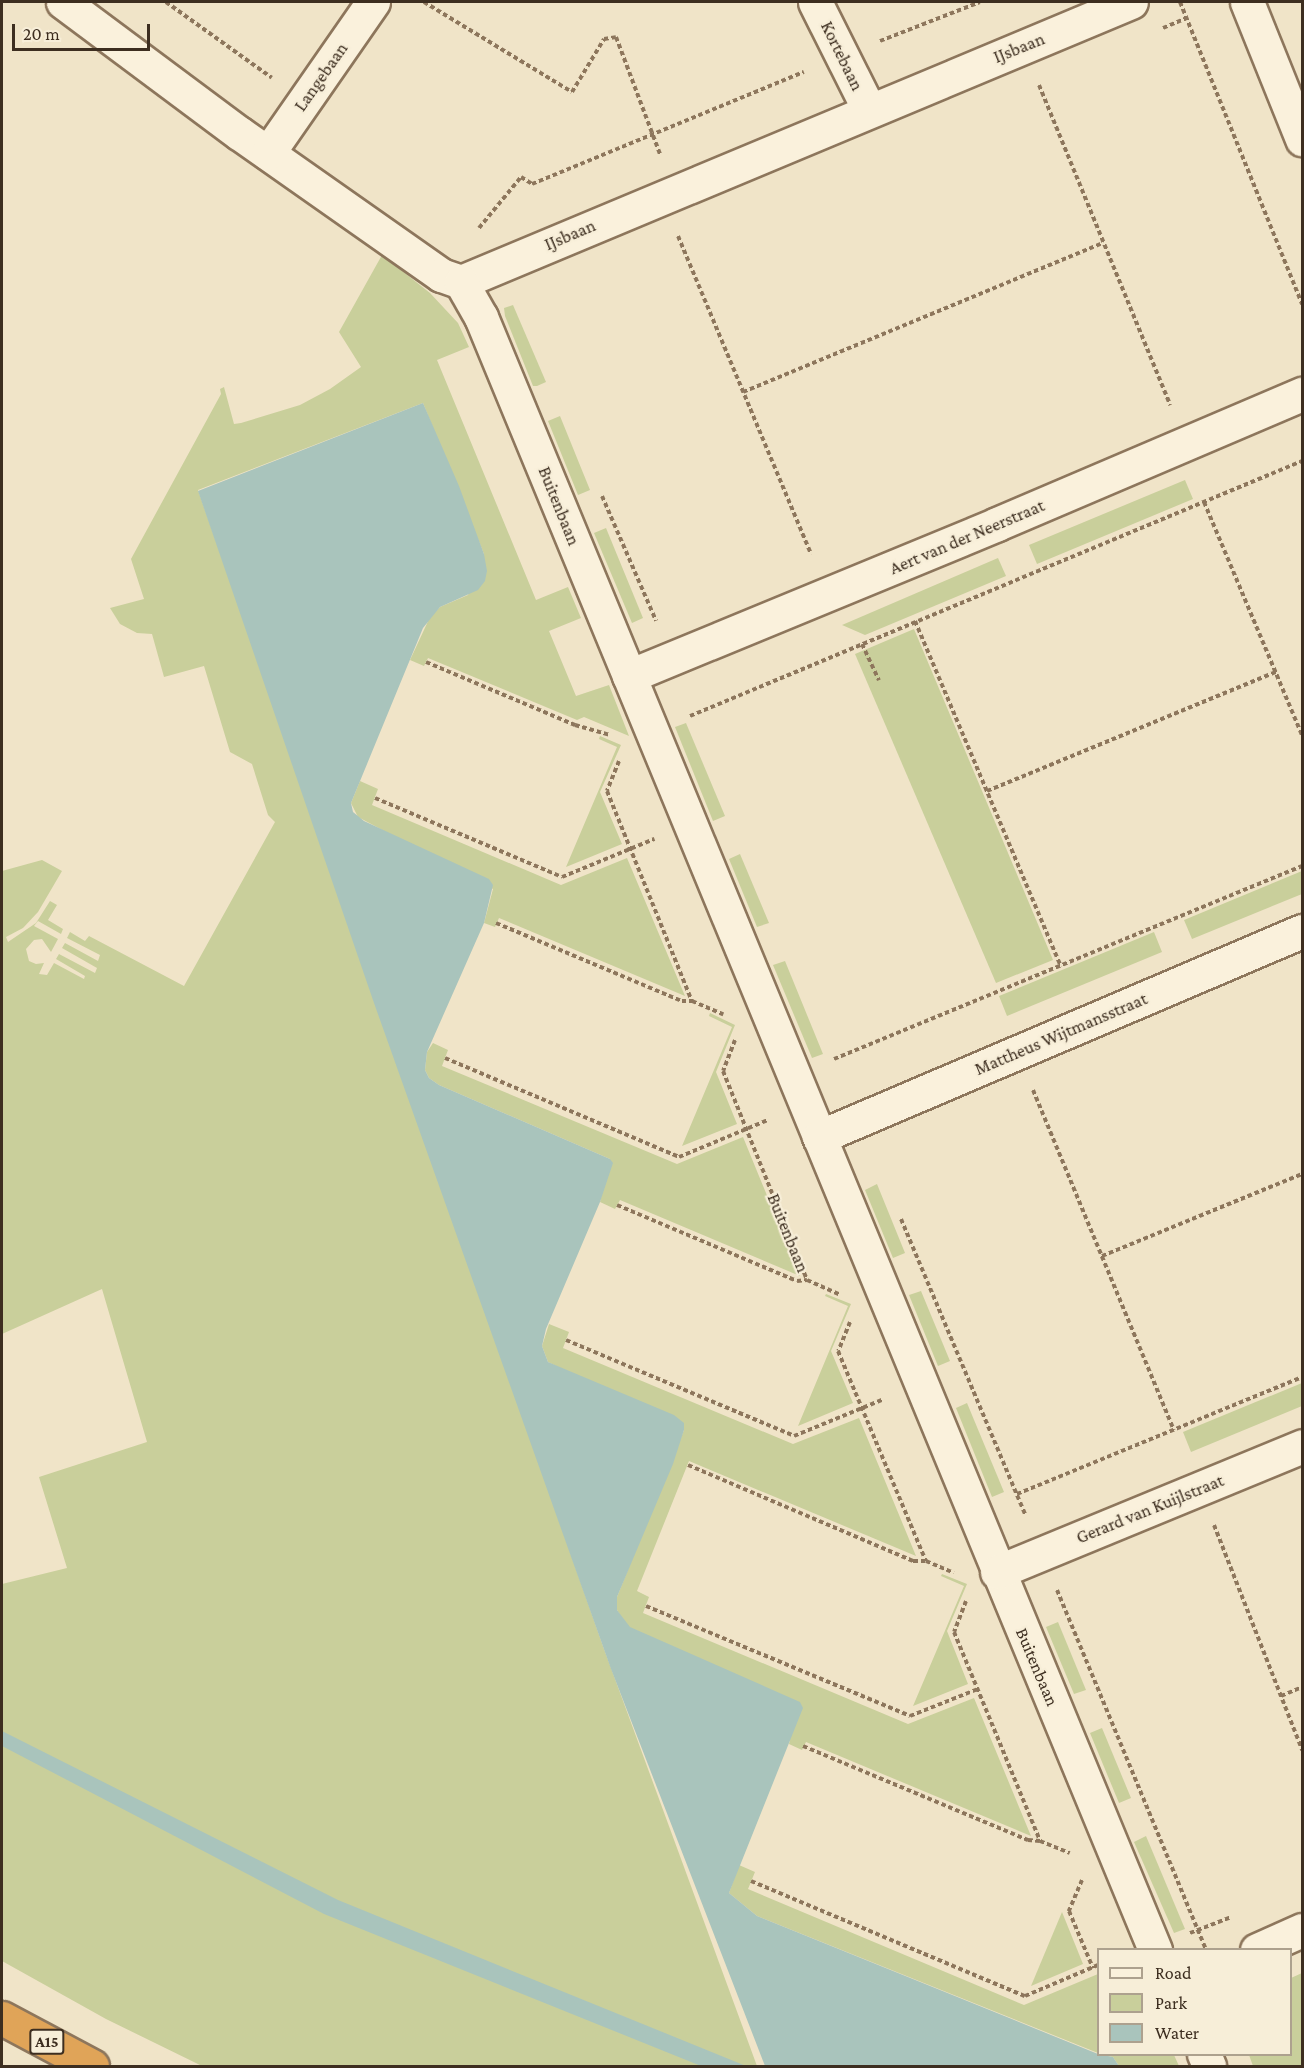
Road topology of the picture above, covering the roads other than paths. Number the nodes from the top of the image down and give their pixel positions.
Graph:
1 (63, 2) edge
2 (373, 2) edge
3 (815, 2) edge
4 (1131, 2) edge
5 (1246, 2) edge
6 (869, 110) junction
7 (1302, 139) edge
8 (268, 153) junction
9 (451, 279) junction
10 (1302, 394) edge
11 (629, 676) junction
12 (1302, 931) edge
13 (819, 1137) junction
14 (1302, 1446) edge
15 (997, 1572) junction
16 (1302, 1930) edge
17 (1153, 1947) edge
18 (1262, 1948) edge
19 (2, 2018) edge
20 (92, 2067) edge

1 - 8 street
2 - 8 street, Langebaan
3 - 6 street, Kortebaan
4 - 6 street, IJsbaan
5 - 7 street
6 - 9 street, IJsbaan
8 - 9 street
9 - 11 street, Buitenbaan
10 - 11 street, Aert van der Neerstraat
11 - 13 street, Buitenbaan
12 - 13 street, Mattheus Wijtmansstraat
13 - 15 street, Buitenbaan
14 - 15 street, Gerard van Kuijlstraat
15 - 17 street, Buitenbaan
16 - 18 street
19 - 20 highway, A15

